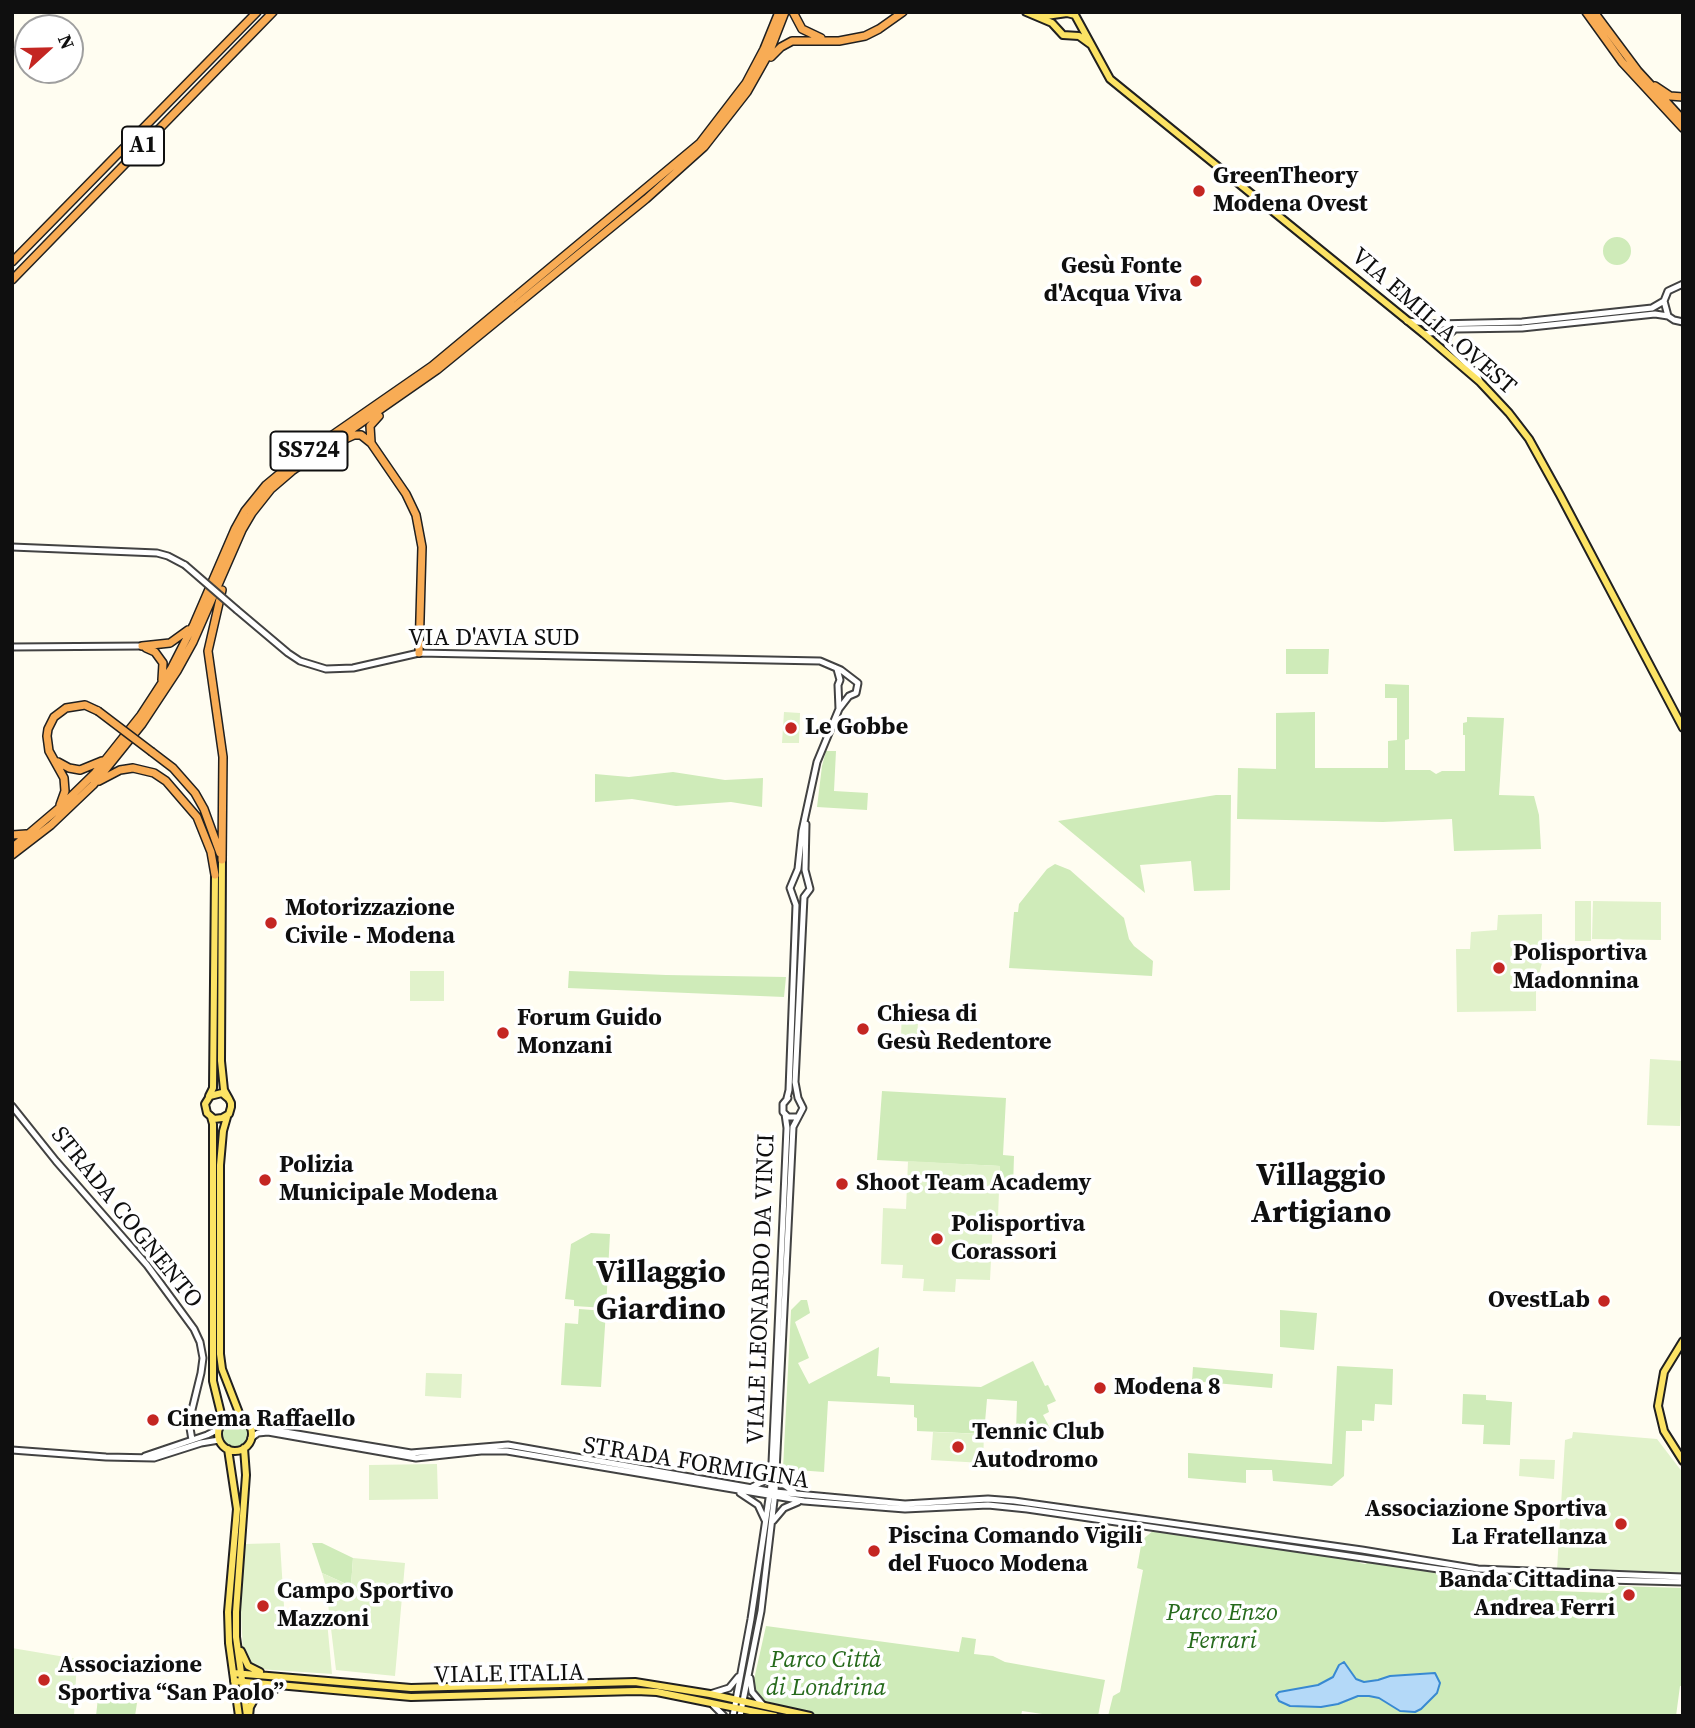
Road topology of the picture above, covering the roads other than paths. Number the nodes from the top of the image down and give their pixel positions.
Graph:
1 (257, 12) edge
2 (273, 12) edge
3 (777, 12) edge
4 (785, 12) edge
5 (793, 12) edge
6 (903, 12) edge
7 (1026, 12) edge
8 (1586, 12) edge
9 (1594, 12) edge
10 (1063, 15) junction
11 (1039, 17) junction
12 (1080, 25) junction
13 (1058, 29) junction
14 (1072, 35) junction
15 (829, 41) junction
16 (1095, 51) junction
17 (1638, 72) junction
18 (750, 87) junction
19 (1683, 97) edge
20 (1683, 120) edge
21 (1683, 128) edge
22 (12, 262) edge
23 (545, 277) junction
24 (12, 280) edge
25 (1683, 284) edge
26 (1664, 301) junction
27 (506, 309) junction
28 (1668, 316) junction
29 (1407, 320) junction
30 (1437, 324) junction
31 (1682, 324) edge
32 (1457, 329) junction
33 (1424, 334) junction
34 (1480, 382) junction
35 (418, 384) junction
36 (371, 443) junction
37 (315, 455) junction
38 (12, 547) edge
39 (233, 549) junction
40 (217, 580) junction
41 (194, 624) junction
42 (142, 646) junction
43 (12, 647) edge
44 (419, 653) junction
45 (837, 669) junction
46 (848, 676) junction
47 (840, 680) junction
48 (161, 685) junction
49 (840, 692) junction
50 (849, 696) junction
51 (839, 709) junction
52 (1683, 728) edge
53 (108, 758) junction
54 (55, 760) junction
55 (93, 785) junction
56 (58, 809) junction
57 (807, 814) junction
58 (30, 833) junction
59 (214, 834) junction
60 (12, 835) edge
61 (12, 848) edge
62 (12, 855) edge
63 (222, 860) junction
64 (215, 875) junction
65 (794, 879) junction
66 (807, 880) junction
67 (793, 895) junction
68 (804, 897) junction
69 (787, 1098) junction
70 (797, 1098) junction
71 (207, 1099) junction
72 (229, 1099) junction
73 (12, 1106) edge
74 (229, 1114) junction
75 (785, 1114) junction
76 (211, 1117) junction
77 (797, 1117) junction
78 (1683, 1341) edge
79 (241, 1419) junction
80 (221, 1426) junction
81 (249, 1426) junction
82 (251, 1438) junction
83 (192, 1440) junction
84 (219, 1440) junction
85 (244, 1448) junction
86 (228, 1449) junction
87 (12, 1450) edge
88 (139, 1458) junction
89 (1683, 1461) edge
90 (775, 1467) junction
91 (750, 1488) junction
92 (738, 1491) junction
93 (772, 1494) junction
94 (800, 1494) junction
95 (804, 1501) junction
96 (1139, 1521) junction
97 (768, 1523) junction
98 (1683, 1580) edge
99 (751, 1619) junction
100 (758, 1625) junction
101 (236, 1637) junction
102 (743, 1667) junction
103 (236, 1673) junction
104 (749, 1675) junction
105 (307, 1679) junction
106 (237, 1682) junction
107 (292, 1687) junction
108 (710, 1694) junction
109 (708, 1702) junction
110 (739, 1706) edge
111 (764, 1706) junction
112 (773, 1715) edge
113 (239, 1716) edge
114 (248, 1716) edge
115 (724, 1716) edge
116 (733, 1716) edge
117 (757, 1716) edge
118 (810, 1716) edge

1 - 22 highway, A1
2 - 24 highway, A1
3 - 23 highway, SS724
4 - 18 highway, SS724
5 - 15 highway
6 - 15 highway
7 - 11 main road
8 - 21 highway
9 - 17 highway
10 - 11 main road
10 - 12 main road
10 - 13 main road
11 - 13 main road
12 - 14 main road
12 - 16 main road, VIA EMILIA OVEST
13 - 14 main road
14 - 16 main road, VIA EMILIA OVEST
15 - 18 highway
16 - 29 main road, VIA EMILIA OVEST
17 - 19 highway
17 - 20 highway
18 - 23 highway, SS724
23 - 27 highway, SS724
25 - 26 street
26 - 28 street
26 - 30 street
27 - 35 highway, SS724
27 - 40 highway, SS724
28 - 31 street
28 - 32 street
29 - 30 street
29 - 33 main road, VIA EMILIA OVEST
30 - 33 street
32 - 33 street
32 - 34 street
33 - 34 main road, VIA EMILIA OVEST
34 - 52 main road, VIA EMILIA OVEST
35 - 36 highway
35 - 37 highway, SS724
36 - 37 highway
36 - 44 highway
37 - 39 highway, SS724
38 - 44 street, VIA D'AVIA SUD, bridge
39 - 40 highway, SS724
39 - 63 highway
40 - 41 highway, SS724
40 - 55 highway, SS724
41 - 42 highway
41 - 48 highway, SS724
42 - 43 street
42 - 48 highway
44 - 45 street, VIA D'AVIA SUD
45 - 46 street, VIA D'AVIA SUD
45 - 47 street
46 - 47 street
46 - 50 street
47 - 49 street
48 - 53 highway, SS724
49 - 50 street
49 - 51 street
50 - 51 street
51 - 57 street
53 - 54 highway
53 - 56 highway, SS724
54 - 56 highway
54 - 59 highway, bridge
55 - 62 highway, SS724
55 - 64 highway
56 - 58 highway, SS724
57 - 65 street
57 - 66 street
58 - 60 highway
58 - 61 highway, SS724
59 - 63 highway
59 - 64 highway
63 - 72 main road
64 - 71 main road
65 - 66 street
65 - 67 street
66 - 68 street
67 - 68 street
67 - 69 street, VIALE LEONARDO DA VINCI
68 - 70 street
69 - 70 street
69 - 75 street
70 - 77 street
71 - 72 main road
71 - 76 main road
72 - 74 main road
73 - 83 street, STRADA COGNENTO
74 - 76 main road
74 - 79 main road
75 - 77 street
75 - 90 street, VIALE LEONARDO DA VINCI
76 - 80 main road
77 - 90 street, VIALE LEONARDO DA VINCI
78 - 89 main road
79 - 80 main road
79 - 81 main road
80 - 83 street
80 - 84 main road
81 - 82 main road
81 - 91 street, STRADA FORMIGINA
82 - 85 main road
82 - 92 street, STRADA FORMIGINA
83 - 88 street
84 - 86 main road
84 - 88 street
85 - 86 main road
85 - 101 main road
86 - 103 main road
87 - 88 street
90 - 91 street
90 - 93 street
90 - 94 street
91 - 93 street, STRADA FORMIGINA
92 - 93 street, STRADA FORMIGINA
92 - 97 street
93 - 94 street, STRADA FORMIGINA
93 - 95 street, STRADA FORMIGINA
93 - 97 street
94 - 96 street, STRADA FORMIGINA
95 - 96 street, STRADA FORMIGINA
95 - 97 street
96 - 98 street
97 - 99 street
97 - 100 street
99 - 100 street
99 - 102 street
100 - 104 street
101 - 103 main road
101 - 105 main road
102 - 108 street
102 - 110 street
103 - 105 main road
103 - 106 main road
104 - 110 street
104 - 111 street
105 - 108 main road, VIALE ITALIA
106 - 107 main road, VIALE ITALIA
106 - 113 main road
106 - 114 main road
107 - 109 main road, VIALE ITALIA
107 - 114 main road
108 - 110 main road, VIALE ITALIA
109 - 110 main road, VIALE ITALIA
109 - 115 street
110 - 111 main road
110 - 112 main road, VIALE ITALIA
110 - 116 street
111 - 118 main road
112 - 117 street

